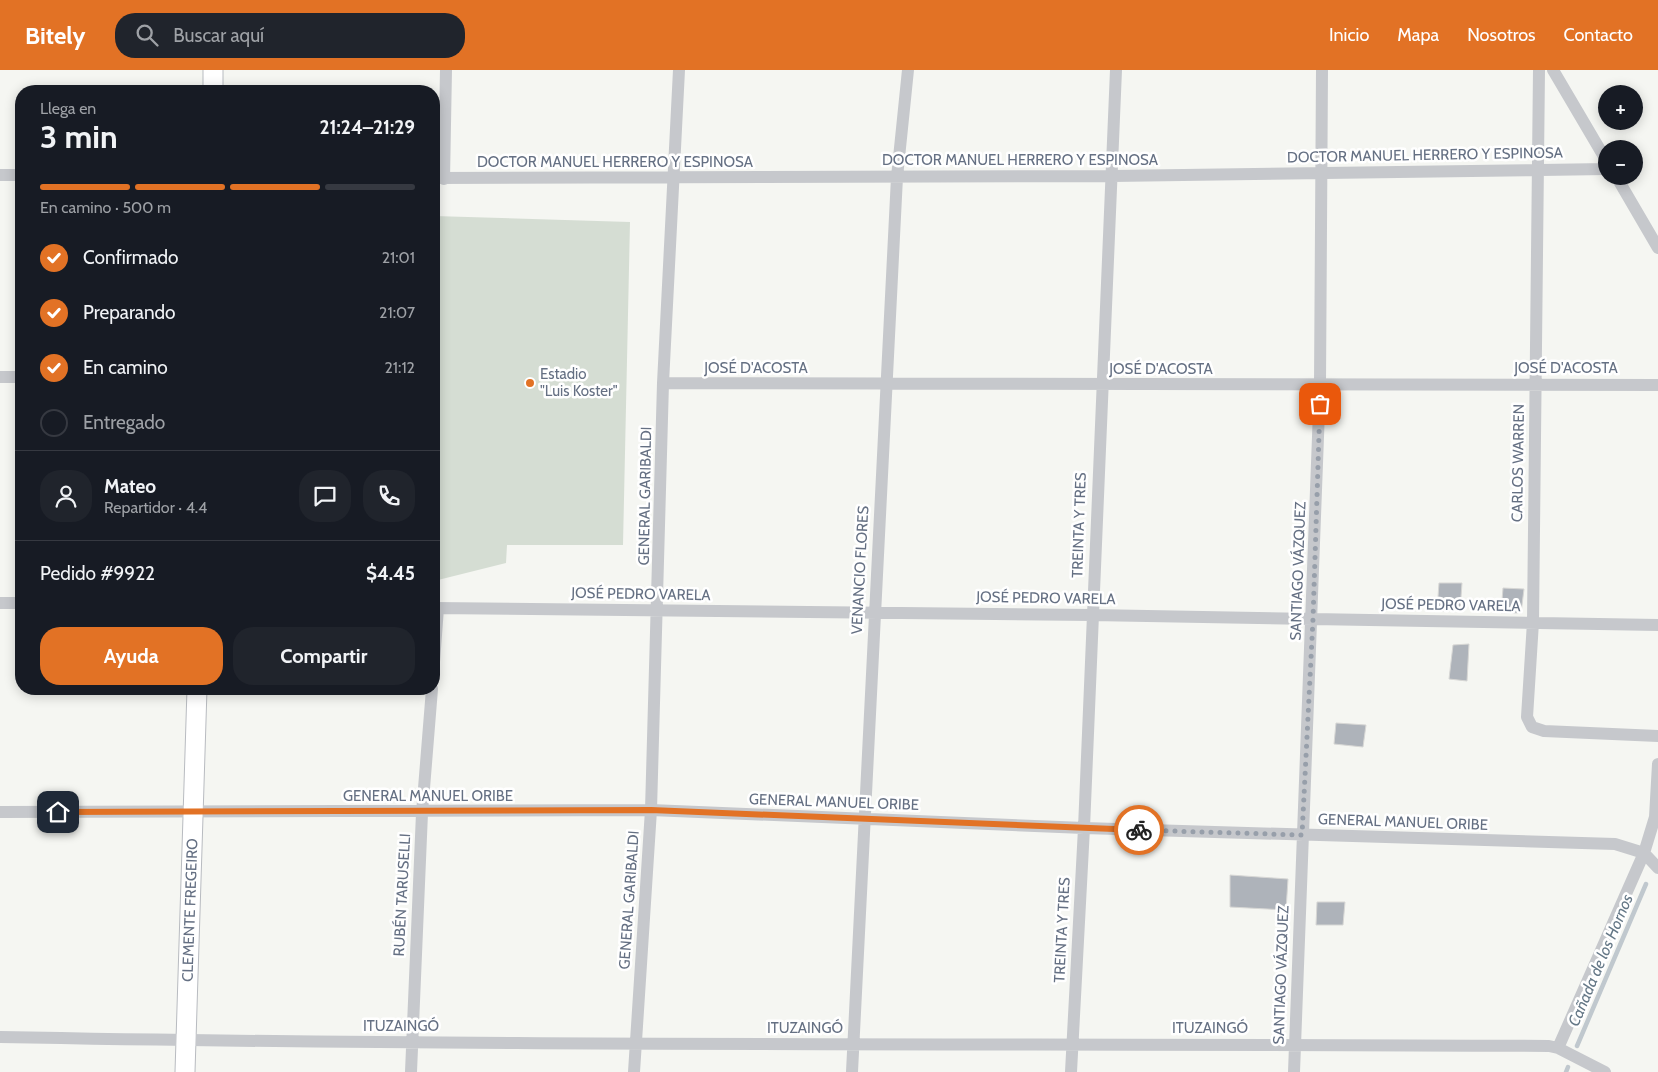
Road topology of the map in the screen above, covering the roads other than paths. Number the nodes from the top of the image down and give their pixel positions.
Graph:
1 (213, 70) edge
2 (446, 70) edge
3 (679, 70) edge
4 (908, 70) edge
5 (1116, 70) edge
6 (1322, 70) edge
7 (1539, 70) edge
8 (1554, 70) edge
9 (213, 85) edge
10 (1598, 146) edge
11 (440, 163) edge
12 (1598, 169) edge
13 (1538, 170) junction
14 (1321, 172) junction
15 (0, 175) edge
16 (15, 175) edge
17 (1112, 176) junction
18 (673, 178) junction
19 (897, 178) junction
20 (440, 179) edge
21 (1621, 185) edge
22 (1658, 248) edge
23 (0, 377) edge
24 (15, 378) edge
25 (664, 383) junction
26 (886, 384) junction
27 (1320, 384) junction
28 (1658, 384) edge
29 (1101, 385) junction
30 (1535, 385) junction
31 (0, 603) edge
32 (15, 603) edge
33 (440, 608) edge
34 (658, 611) junction
35 (874, 612) junction
36 (1092, 615) junction
37 (1313, 619) junction
38 (1533, 622) junction
39 (1658, 625) edge
40 (197, 695) edge
41 (432, 695) edge
42 (1658, 736) edge
43 (1658, 764) edge
44 (651, 810) junction
45 (0, 812) edge
46 (193, 812) junction
47 (422, 813) junction
48 (865, 820) junction
49 (1084, 828) junction
50 (1302, 835) junction
51 (1644, 853) junction
52 (1658, 868) edge
53 (0, 1037) edge
54 (186, 1041) junction
55 (412, 1042) junction
56 (853, 1044) junction
57 (1072, 1044) junction
58 (1295, 1044) junction
59 (636, 1045) junction
60 (1558, 1048) junction
61 (185, 1072) edge
62 (411, 1072) edge
63 (634, 1072) edge
64 (852, 1072) edge
65 (1071, 1072) edge
66 (1294, 1072) edge
67 (1605, 1072) edge

1 - 9 street
2 - 11 street
3 - 18 street, GENERAL GARIBALDI
4 - 19 street, VENANCIO FLORES
5 - 17 street, TREINTA Y TRES
6 - 14 street, SANTIAGO VÁZQUEZ
7 - 13 street, CARLOS WARREN
8 - 10 street
12 - 13 street, DOCTOR MANUEL HERRERO Y ESPINOSA
13 - 14 street, DOCTOR MANUEL HERRERO Y ESPINOSA
13 - 30 street, CARLOS WARREN
14 - 17 street, DOCTOR MANUEL HERRERO Y ESPINOSA
14 - 27 street, SANTIAGO VÁZQUEZ
15 - 16 street
17 - 19 street, DOCTOR MANUEL HERRERO Y ESPINOSA
17 - 29 street, TREINTA Y TRES
18 - 19 street, DOCTOR MANUEL HERRERO Y ESPINOSA
18 - 20 street, DOCTOR MANUEL HERRERO Y ESPINOSA
18 - 25 street, GENERAL GARIBALDI
19 - 26 street, VENANCIO FLORES
21 - 22 street
23 - 24 street
25 - 26 street, JOSÉ D'ACOSTA
25 - 34 street, GENERAL GARIBALDI
26 - 29 street, JOSÉ D'ACOSTA
26 - 35 street, VENANCIO FLORES
27 - 29 street, JOSÉ D'ACOSTA
27 - 30 street, JOSÉ D'ACOSTA
27 - 37 street, SANTIAGO VÁZQUEZ
28 - 30 street, JOSÉ D'ACOSTA
29 - 36 street, TREINTA Y TRES
30 - 38 street, CARLOS WARREN
31 - 32 street
33 - 34 street, JOSÉ PEDRO VARELA
34 - 35 street, JOSÉ PEDRO VARELA
34 - 44 street, GENERAL GARIBALDI
35 - 36 street, JOSÉ PEDRO VARELA
35 - 48 street, VENANCIO FLORES
36 - 37 street, JOSÉ PEDRO VARELA
36 - 49 street, TREINTA Y TRES
37 - 38 street, JOSÉ PEDRO VARELA
37 - 50 street, SANTIAGO VÁZQUEZ
38 - 39 street, JOSÉ PEDRO VARELA
38 - 42 street, CARLOS WARREN
40 - 46 street, CLEMENTE FREGEIRO
41 - 47 street, RUBÉN TARUSELLI
43 - 51 street
44 - 47 street, GENERAL MANUEL ORIBE
44 - 48 street, GENERAL MANUEL ORIBE
44 - 59 street, GENERAL GARIBALDI
45 - 46 street, GENERAL MANUEL ORIBE
46 - 47 street, GENERAL MANUEL ORIBE
46 - 54 street, CLEMENTE FREGEIRO
47 - 55 street, RUBÉN TARUSELLI
48 - 49 street, GENERAL MANUEL ORIBE
48 - 56 street, VENANCIO FLORES
49 - 50 street, GENERAL MANUEL ORIBE
49 - 57 street, TREINTA Y TRES
50 - 51 street, GENERAL MANUEL ORIBE
50 - 58 street, SANTIAGO VÁZQUEZ
51 - 52 street, GENERAL MANUEL ORIBE
51 - 60 street
53 - 54 street, ITUZAINGÓ
54 - 55 street, ITUZAINGÓ
54 - 61 street, CLEMENTE FREGEIRO
55 - 59 street, ITUZAINGÓ
55 - 62 street, RUBÉN TARUSELLI
56 - 57 street, ITUZAINGÓ
56 - 59 street, ITUZAINGÓ
56 - 64 street, VENANCIO FLORES
57 - 58 street, ITUZAINGÓ
57 - 65 street, TREINTA Y TRES
58 - 60 street, ITUZAINGÓ
58 - 66 street, SANTIAGO VÁZQUEZ
59 - 63 street, GENERAL GARIBALDI
60 - 67 street, ITUZAINGÓ

